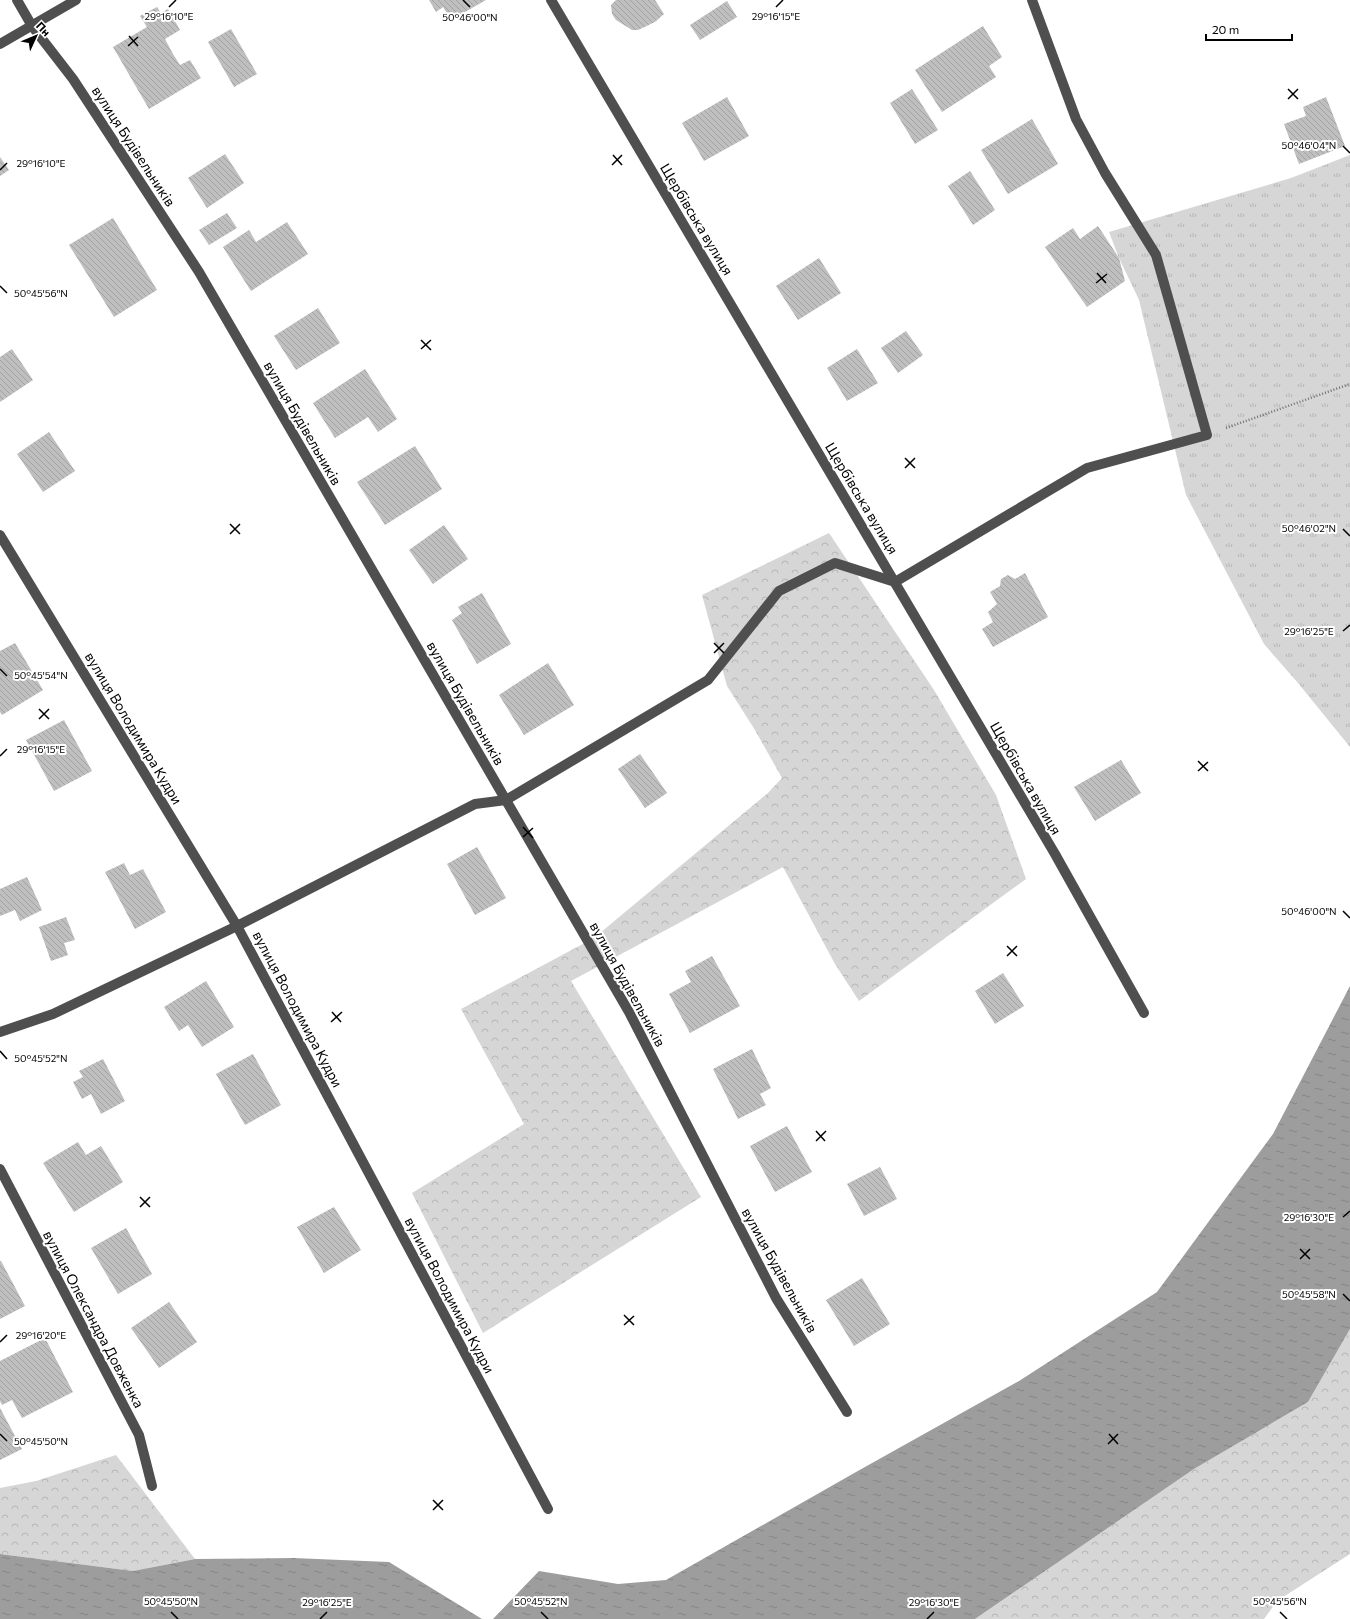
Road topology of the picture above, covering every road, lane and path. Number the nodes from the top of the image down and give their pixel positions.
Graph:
1 (17, 0) edge
2 (76, 0) edge
3 (552, 0) edge
4 (1032, 0) edge
5 (32, 26) junction
6 (0, 44) edge
7 (1350, 384) edge
8 (1207, 435) junction
9 (0, 535) edge
10 (895, 582) junction
11 (506, 800) junction
12 (237, 926) junction
13 (1144, 1013) dead end
14 (0, 1032) edge
15 (0, 1169) edge
16 (847, 1412) dead end
17 (152, 1486) dead end
18 (548, 1509) dead end

1 - 5 street, вулиця Будівельників
2 - 5 street
3 - 10 street, Щербівська вулиця
4 - 8 street
5 - 6 street
5 - 11 street, вулиця Будівельників
7 - 8 path
8 - 10 street
9 - 12 street, вулиця Володимира Кудри
10 - 11 street
10 - 13 street, Щербівська вулиця
11 - 12 street
11 - 16 street, вулиця Будівельників
12 - 14 street
12 - 18 street, вулиця Володимира Кудри
15 - 17 street, вулиця Олександра Довженка

